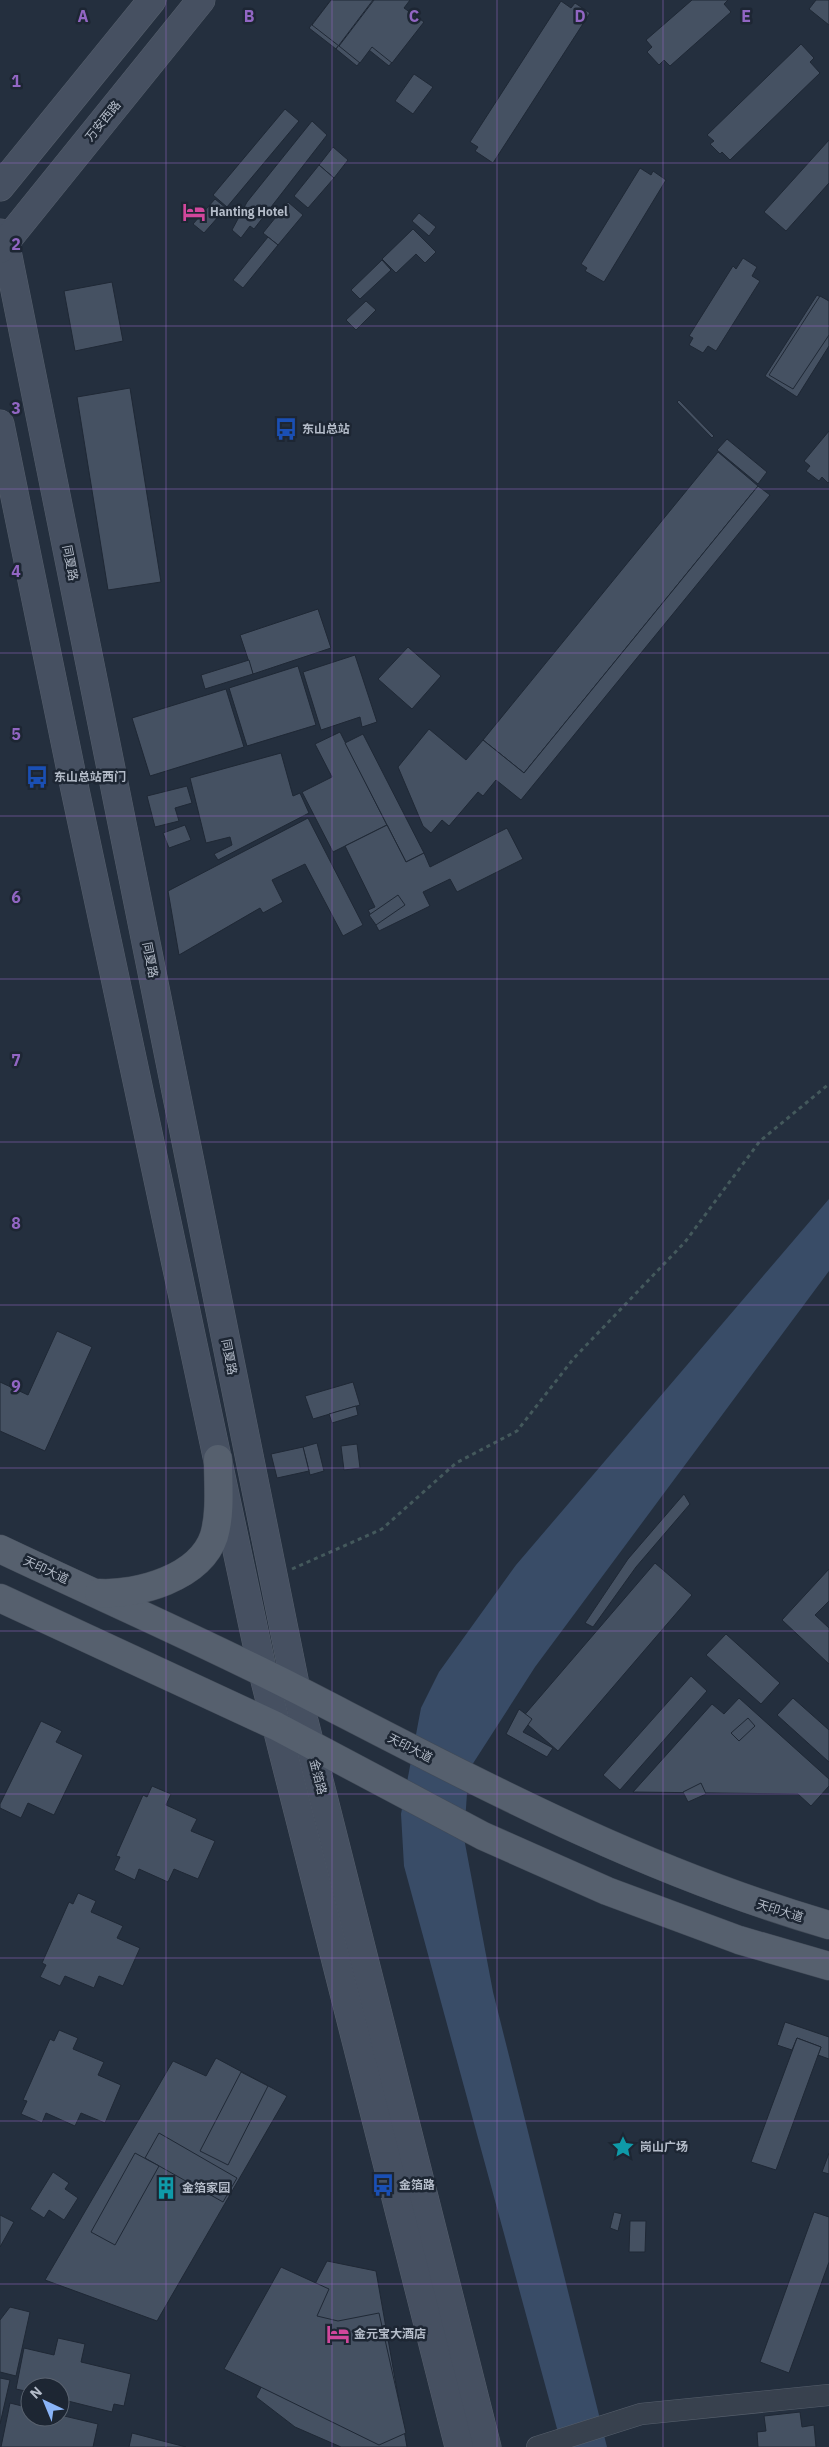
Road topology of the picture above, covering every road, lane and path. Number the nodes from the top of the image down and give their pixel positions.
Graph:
1 (152, 0) edge
2 (201, 0) edge
3 (0, 188) edge
4 (2, 241) edge
5 (0, 424) edge
6 (829, 1084) edge
7 (218, 1459) junction
8 (0, 1549) edge
9 (273, 1577) junction
10 (94, 1593) junction
11 (0, 1598) edge
12 (263, 1673) junction
13 (296, 1689) junction
14 (276, 1726) junction
15 (310, 1744) junction
16 (829, 1925) edge
17 (829, 1966) edge
18 (829, 2395) edge
19 (459, 2447) edge
20 (487, 2447) edge
21 (537, 2447) edge

1 - 3 main road
2 - 4 main road, 万安西路
4 - 9 main road, 同夏路
5 - 7 main road
6 - 9 path
7 - 10 main road
7 - 12 main road
8 - 10 main road, 天印大道
9 - 13 main road, 同夏路
10 - 12 main road, 天印大道
11 - 14 main road
12 - 13 main road, 天印大道
12 - 14 main road
13 - 15 main road, 金箔路
13 - 16 main road, 天印大道
14 - 15 main road
14 - 19 main road
15 - 17 main road
15 - 20 main road, 金箔路
18 - 21 street

